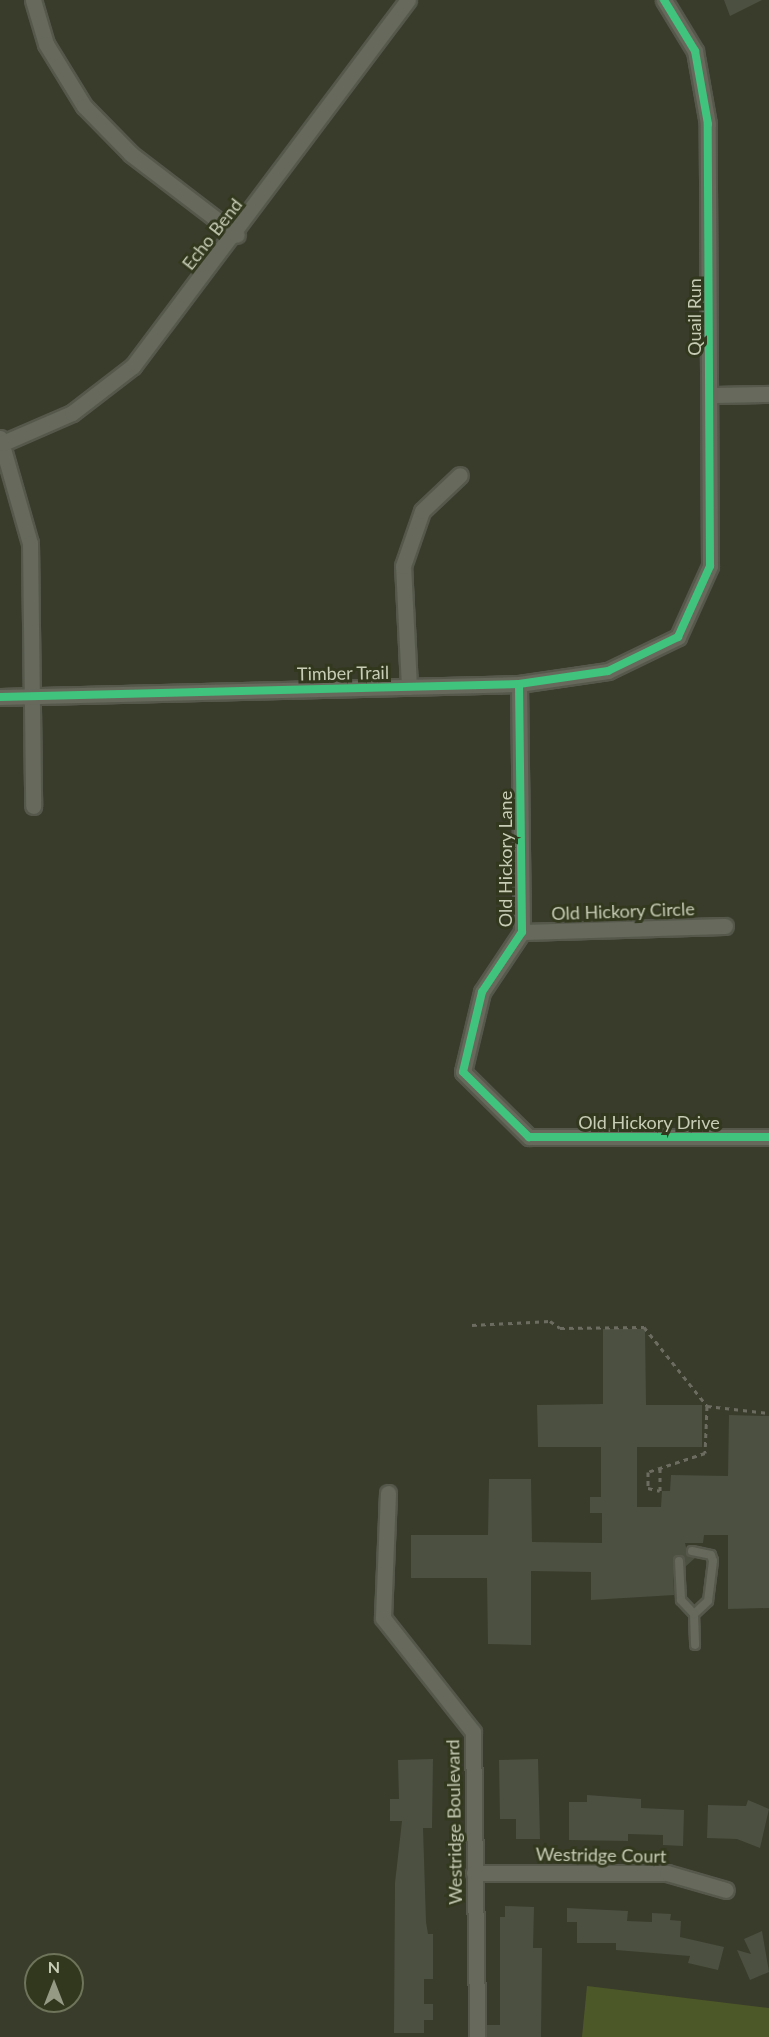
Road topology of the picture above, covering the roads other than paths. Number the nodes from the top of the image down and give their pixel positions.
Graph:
1 (33, 0) edge
2 (408, 0) edge
3 (664, 0) edge
4 (237, 234) junction
5 (769, 394) edge
6 (710, 395) junction
7 (2, 440) edge
8 (460, 475) dead end
9 (678, 637) joint
10 (519, 684) junction
11 (409, 687) junction
12 (32, 696) junction
13 (0, 697) edge
14 (33, 806) dead end
15 (725, 926) dead end
16 (522, 932) junction
17 (529, 1137) joint
18 (769, 1137) edge
19 (388, 1493) dead end
20 (692, 1551) dead end
21 (679, 1561) dead end
22 (694, 1614) junction
23 (695, 1646) dead end
24 (474, 1873) junction
25 (726, 1890) dead end
26 (477, 2037) edge

1 - 4 street
2 - 4 street, Echo Bend
3 - 6 street, Quail Run
4 - 7 street, Echo Bend
5 - 6 street
6 - 9 street, Quail Run
7 - 12 street
8 - 11 street
9 - 10 street, Timber Trail
10 - 11 street, Timber Trail
10 - 16 street, Old Hickory Lane
11 - 12 street, Timber Trail
12 - 13 street, Timber Trail
12 - 14 street
15 - 16 street, Old Hickory Circle
16 - 17 street, Old Hickory Lane
17 - 18 street, Old Hickory Drive
19 - 24 street, Westridge Boulevard
20 - 22 lane
21 - 22 lane
22 - 23 lane
24 - 25 street, Westridge Court
24 - 26 street, Westridge Boulevard

